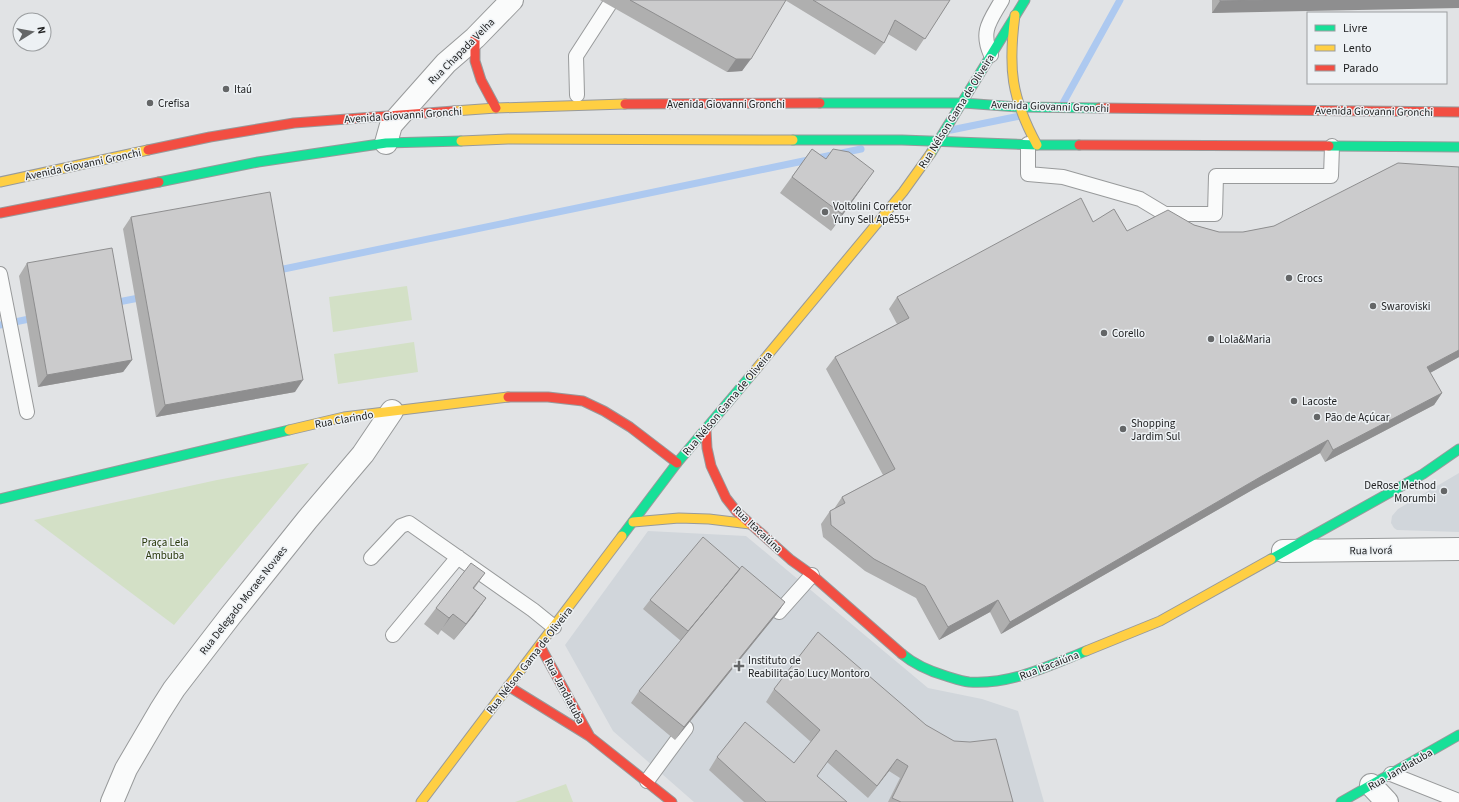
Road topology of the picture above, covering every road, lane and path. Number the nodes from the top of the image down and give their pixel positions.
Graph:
1 (512, 0) edge
2 (1002, 0) edge
3 (1024, 0) edge
4 (609, 5) dead end
5 (1015, 15) junction
6 (475, 38) junction
7 (991, 55) junction
8 (577, 95) dead end
9 (963, 103) junction
10 (1019, 107) junction
11 (496, 108) junction
12 (1459, 112) edge
13 (402, 114) junction
14 (939, 142) junction
15 (386, 143) junction
16 (1033, 145) junction
17 (1332, 146) junction
18 (1459, 147) edge
19 (0, 182) edge
20 (0, 213) edge
21 (0, 274) edge
22 (392, 411) junction
23 (27, 412) dead end
24 (706, 430) junction
25 (1459, 449) edge
26 (677, 463) junction
27 (0, 499) edge
28 (633, 522) junction
29 (750, 524) junction
30 (1459, 549) edge
31 (1283, 551) junction
32 (458, 557) junction
33 (371, 558) dead end
34 (812, 575) junction
35 (779, 612) edge
36 (554, 627) junction
37 (393, 635) dead end
38 (540, 646) junction
39 (508, 686) junction
40 (686, 728) edge
41 (1459, 735) edge
42 (589, 736) junction
43 (1391, 774) junction
44 (647, 781) junction
45 (1372, 785) junction
46 (1459, 801) edge
47 (112, 802) edge
48 (421, 802) edge
49 (672, 802) edge
50 (1342, 802) edge
51 (1387, 802) edge

1 - 6 street, Rua Chapada Velha
2 - 7 lane
3 - 5 main road, Rua Nélson Gama de Oliveira
4 - 8 lane
5 - 7 main road, Rua Nélson Gama de Oliveira
5 - 10 main road
6 - 11 main road
6 - 13 street, Rua Chapada Velha
7 - 9 main road, Rua Nélson Gama de Oliveira
9 - 10 main road, Avenida Giovanni Gronchi
9 - 11 main road, Avenida Giovanni Gronchi
9 - 14 main road, Rua Nélson Gama de Oliveira
10 - 12 main road, Avenida Giovanni Gronchi
10 - 16 main road
11 - 13 main road, Avenida Giovanni Gronchi
13 - 15 street, Rua Chapada Velha
13 - 19 main road, Avenida Giovanni Gronchi
14 - 15 main road
14 - 16 main road
14 - 24 main road, Rua Nélson Gama de Oliveira
15 - 20 main road
16 - 17 main road
16 - 17 lane
17 - 18 main road
21 - 23 lane
22 - 26 main road, Rua Clarindo
22 - 27 main road, Rua Clarindo
22 - 47 street, Rua Delegado Moraes Novaes
24 - 26 main road, Rua Nélson Gama de Oliveira
24 - 29 main road, Rua Itacaiúna
25 - 31 main road, Rua Itacaiúna
26 - 28 main road, Rua Nélson Gama de Oliveira
28 - 29 main road
28 - 36 main road, Rua Nélson Gama de Oliveira
29 - 34 main road, Rua Itacaiúna
30 - 31 street, Rua Ivorá
31 - 34 main road, Rua Itacaiúna
32 - 33 lane
32 - 36 lane
32 - 37 lane
34 - 35 lane
36 - 38 main road, Rua Nélson Gama de Oliveira
38 - 39 main road, Rua Nélson Gama de Oliveira
38 - 42 main road, Rua Jandiatuba
39 - 42 main road, Rua Jandiatuba
39 - 48 main road, Rua Nélson Gama de Oliveira
40 - 44 lane
41 - 43 main road, Rua Jandiatuba
42 - 44 main road, Rua Jandiatuba
43 - 45 main road, Rua Jandiatuba
43 - 46 lane
44 - 49 main road, Rua Jandiatuba
45 - 50 main road, Rua Jandiatuba
45 - 51 street

